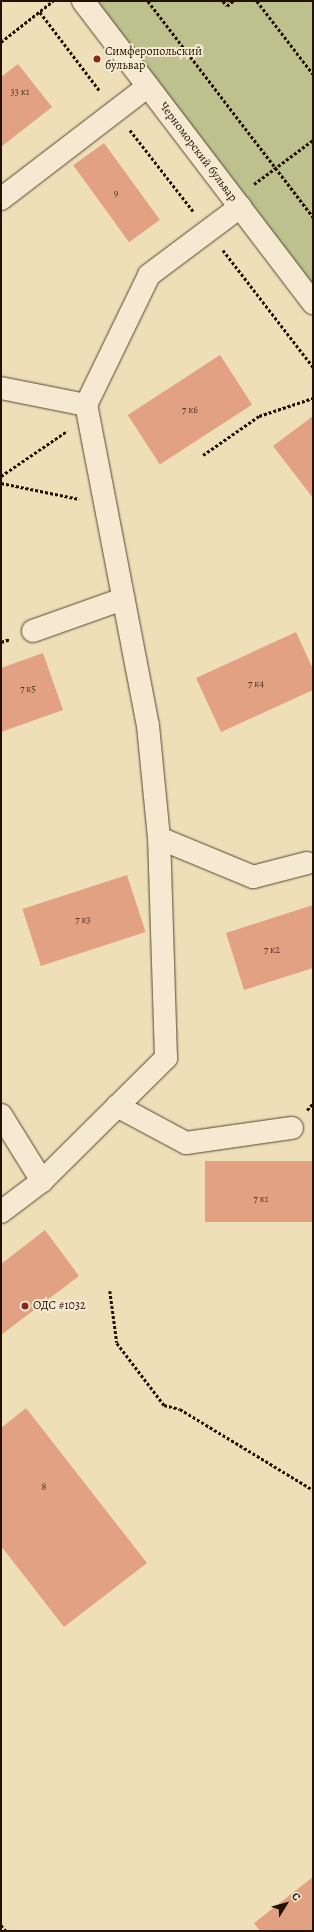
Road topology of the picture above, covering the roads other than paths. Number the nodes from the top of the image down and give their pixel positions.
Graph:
1 (83, 1) edge
2 (148, 86) junction
3 (1, 199) edge
4 (244, 199) junction
5 (313, 303) edge
6 (1, 388) edge
7 (87, 411) junction
8 (123, 599) junction
9 (33, 631) dead end
10 (159, 838) junction
11 (307, 863) dead end
12 (117, 1106) junction
13 (1, 1115) edge
14 (292, 1128) dead end
15 (42, 1181) junction
16 (1, 1212) edge

1 - 2 street, Черноморский бульвар
2 - 3 street
2 - 4 street, Черноморский бульвар
4 - 5 street, Черноморский бульвар
4 - 7 street
6 - 7 street
7 - 8 street
8 - 9 street
8 - 10 street
10 - 11 street
10 - 12 street
12 - 14 street
12 - 15 street
13 - 15 street
15 - 16 street

